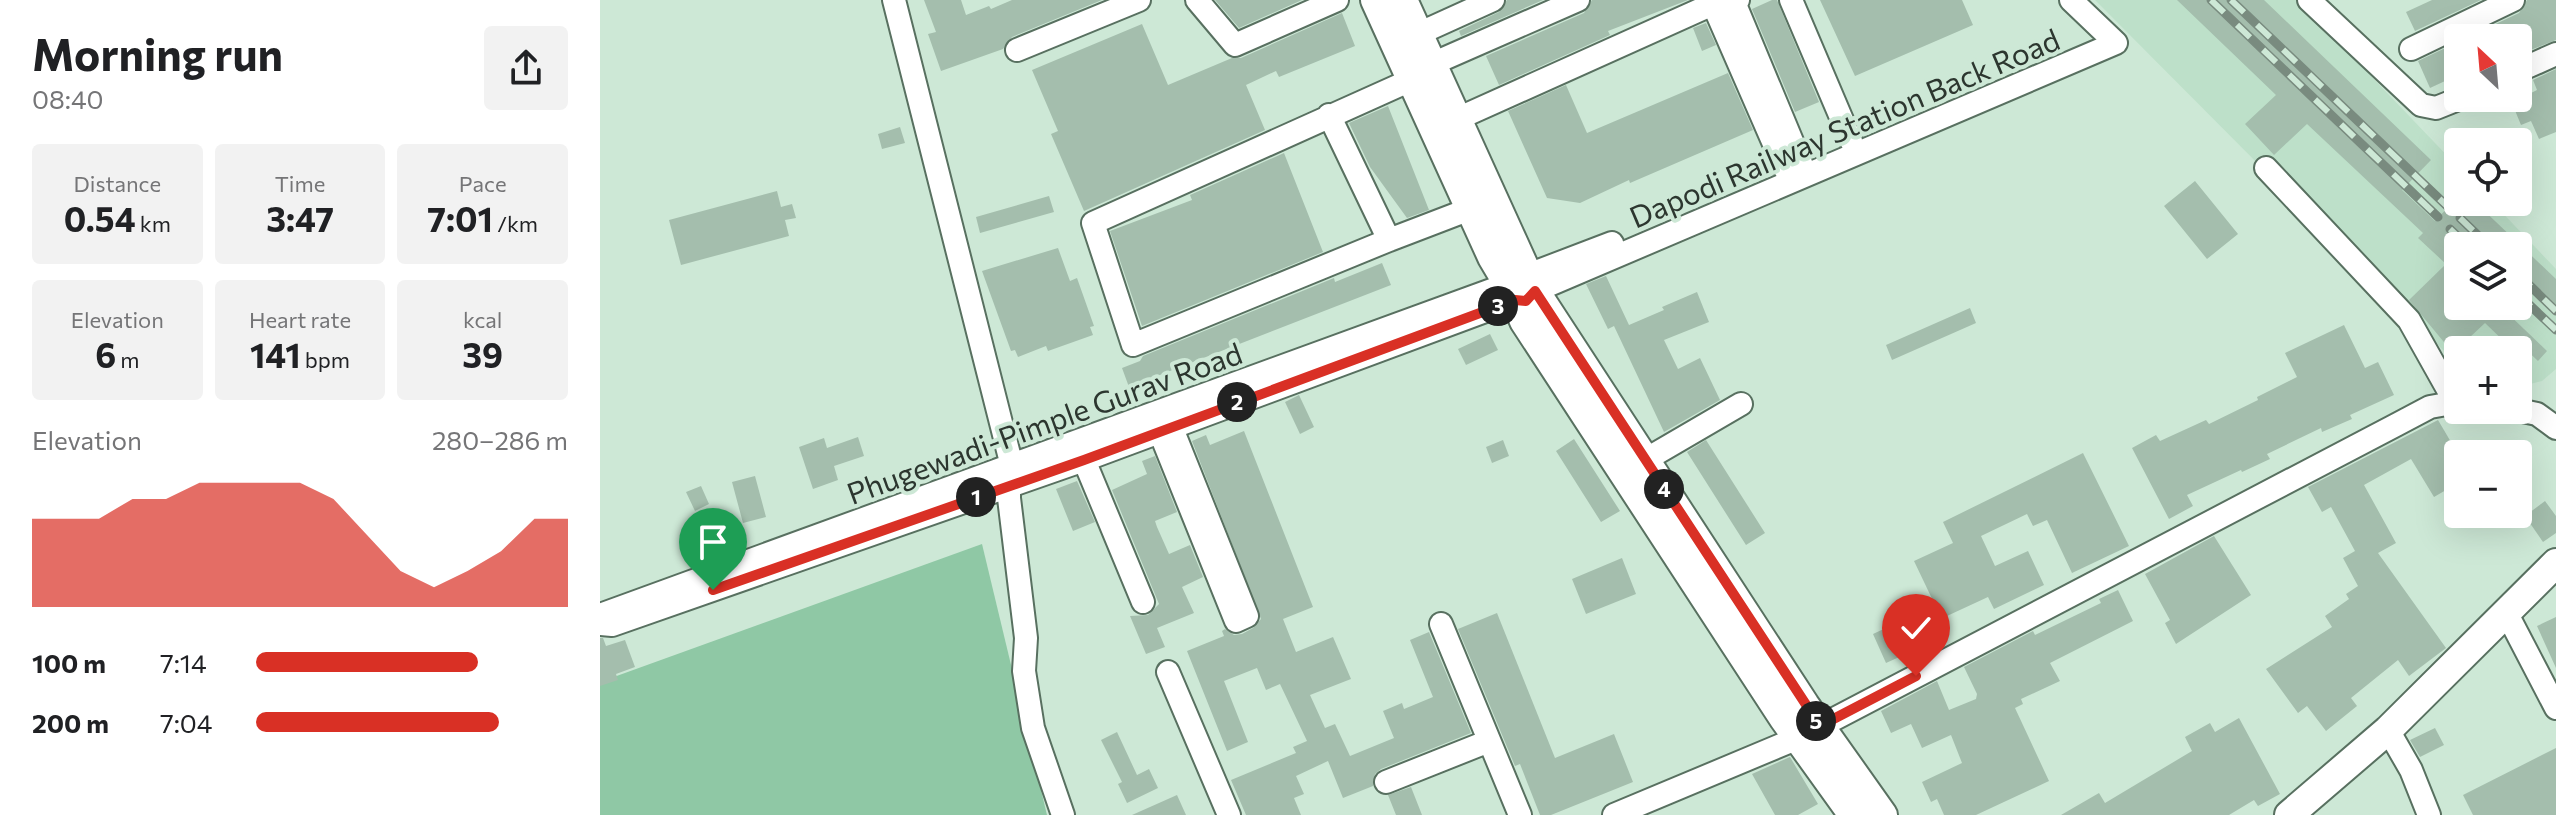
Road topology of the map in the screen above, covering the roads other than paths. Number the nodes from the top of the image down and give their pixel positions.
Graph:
1 (894, 0) edge
2 (1139, 0) edge
3 (1197, 0) edge
4 (1337, 0) edge
5 (1375, 0) edge
6 (1403, 0) edge
7 (1493, 0) edge
8 (1578, 0) edge
9 (1738, 0) edge
10 (1791, 0) edge
11 (2071, 0) edge
12 (2309, 0) edge
13 (2513, 0) edge
14 (2104, 32) junction
15 (1418, 34) junction
16 (2411, 49) dead end
17 (1017, 50) dead end
18 (2556, 54) edge
19 (2532, 65) edge
20 (1422, 72) junction
21 (2444, 105) edge
22 (1329, 115) junction
23 (1457, 119) junction
24 (1851, 141) junction
25 (1793, 166) junction
26 (2266, 168) dead end
27 (1470, 209) junction
28 (1389, 240) junction
29 (1521, 288) junction
30 (1323, 362) junction
31 (2444, 381) edge
32 (1741, 404) dead end
33 (2444, 406) edge
34 (2532, 413) edge
35 (1165, 428) junction
36 (2556, 428) edge
37 (1084, 460) junction
38 (1645, 460) junction
39 (1014, 474) junction
40 (2556, 563) edge
41 (1143, 602) dead end
42 (2506, 612) junction
43 (600, 615) edge
44 (600, 624) edge
45 (1441, 624) dead end
46 (1168, 672) dead end
47 (2556, 708) edge
48 (2388, 730) junction
49 (1809, 732) junction
50 (1489, 741) junction
51 (1386, 782) dead end
52 (1063, 815) edge
53 (1229, 815) edge
54 (1520, 815) edge
55 (1614, 815) edge
56 (1853, 815) edge
57 (1883, 815) edge
58 (2289, 815) edge
59 (2429, 815) edge

1 - 39 street
2 - 17 street
3 - 4 street
5 - 20 main road
6 - 15 main road
7 - 15 street
8 - 20 street
9 - 25 street
10 - 24 street
11 - 14 street
12 - 21 street
13 - 16 street
14 - 24 street, Dapodi Railway Station Back Road
14 - 29 street, Dapodi Railway Station Back Road
15 - 20 main road
18 - 19 street
20 - 22 street
20 - 23 main road
20 - 27 main road
22 - 28 street
22 - 28 street
23 - 25 street
23 - 29 main road
24 - 25 street, Dapodi Railway Station Back Road
25 - 29 street, Dapodi Railway Station Back Road
26 - 31 street
27 - 28 street
27 - 29 main road
29 - 30 street, Phugewadi-Pimple Gurav Road
29 - 38 main road
29 - 49 main road
30 - 35 street, Phugewadi-Pimple Gurav Road
30 - 39 street, Phugewadi-Pimple Gurav Road
32 - 38 street
33 - 49 street
34 - 36 street
35 - 35 street
35 - 37 street, Phugewadi-Pimple Gurav Road
37 - 39 street, Phugewadi-Pimple Gurav Road
37 - 41 street
38 - 49 main road
39 - 43 street, Phugewadi-Pimple Gurav Road
39 - 44 street, Phugewadi-Pimple Gurav Road
39 - 52 street
40 - 42 main road
42 - 47 street
42 - 48 main road
45 - 50 street
46 - 53 street
48 - 58 main road
48 - 59 street
49 - 55 street
49 - 56 main road
49 - 57 main road
50 - 51 street
50 - 54 street

